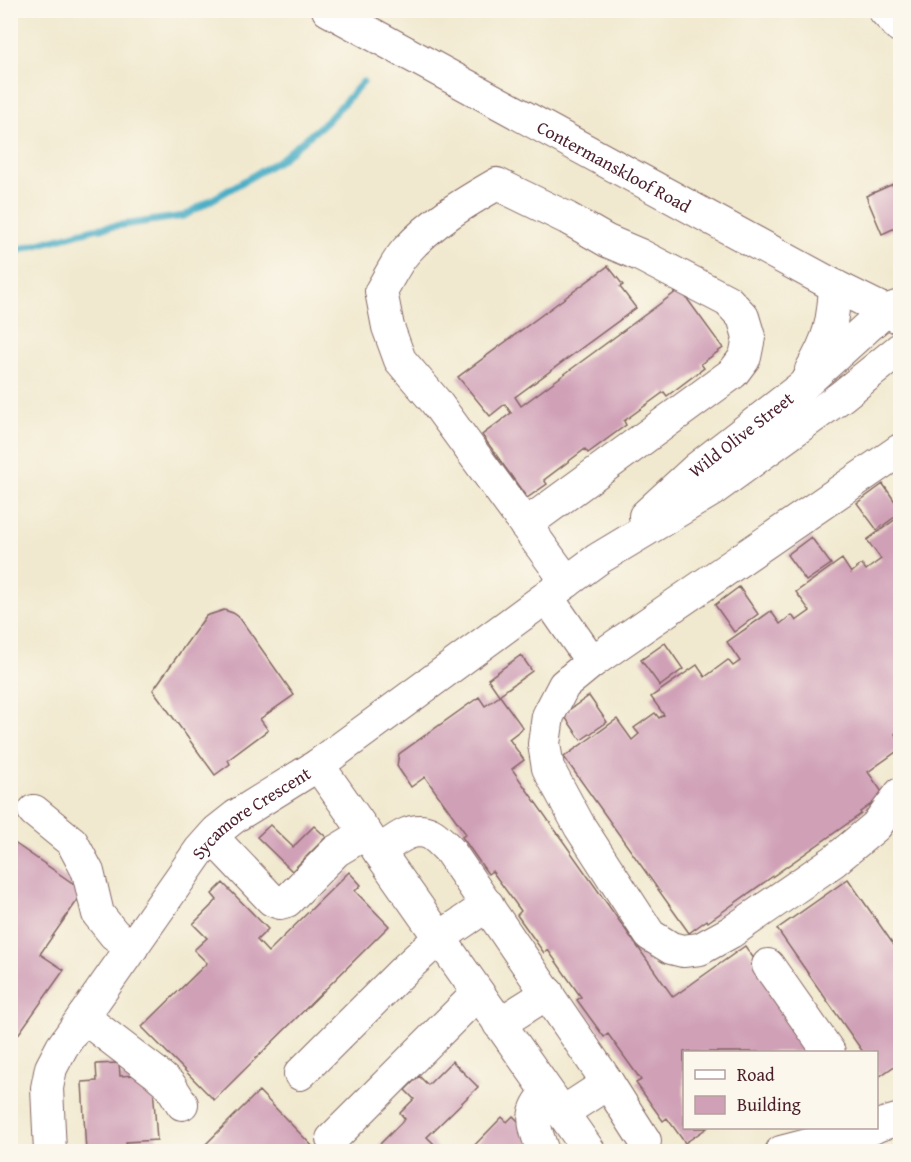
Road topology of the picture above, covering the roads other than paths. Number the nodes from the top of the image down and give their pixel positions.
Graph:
1 (328, 10) edge
2 (835, 286) junction
3 (895, 312) edge
4 (900, 349) edge
5 (900, 368) edge
6 (806, 383) junction
7 (837, 400) junction
8 (900, 450) edge
9 (525, 525) junction
10 (598, 559) junction
11 (557, 590) junction
12 (592, 662) junction
13 (318, 765) junction
14 (900, 795) edge
15 (34, 812) dead end
16 (212, 837) junction
17 (372, 843) junction
18 (488, 905) junction
19 (439, 938) junction
20 (132, 948) junction
21 (768, 965) dead end
22 (478, 993) junction
23 (548, 993) junction
24 (83, 1017) junction
25 (500, 1023) junction
26 (827, 1051) edge
27 (300, 1074) dead end
28 (608, 1083) junction
29 (555, 1103) junction
30 (182, 1104) dead end
31 (900, 1119) edge
32 (878, 1126) edge
33 (866, 1129) edge
34 (332, 1139) dead end
35 (645, 1141) dead end
36 (50, 1152) edge
37 (543, 1152) edge
38 (590, 1152) edge
39 (781, 1152) edge

1 - 2 street, Contermanskloof Road
2 - 3 street, Contermanskloof Road
2 - 6 street
3 - 6 street, Wild Olive Street
4 - 7 street, Wild Olive Street
5 - 7 street
6 - 7 street
6 - 10 street, Wild Olive Street
7 - 10 street, Wild Olive Street
8 - 12 street
9 - 9 street
9 - 11 street
10 - 11 street, Wild Olive Street
11 - 12 street
11 - 13 street, Wild Olive Street
12 - 14 street
13 - 16 street, Sycamore Crescent
13 - 17 street, Sycamore Crescent
15 - 20 street
16 - 17 street
16 - 20 street, Sycamore Crescent
17 - 18 street
17 - 19 street, Sycamore Crescent
18 - 19 street
18 - 23 street
19 - 22 street, Sycamore Crescent
19 - 27 street
20 - 24 street, Sycamore Crescent
21 - 26 street
22 - 25 street, Sycamore Crescent
22 - 34 street
23 - 25 street
23 - 28 street
24 - 30 street
24 - 36 street, Sycamore Crescent
25 - 29 street, Sycamore Crescent
28 - 29 street
28 - 35 street
29 - 37 street
29 - 38 street, Sycamore Crescent
31 - 32 street
33 - 39 street

